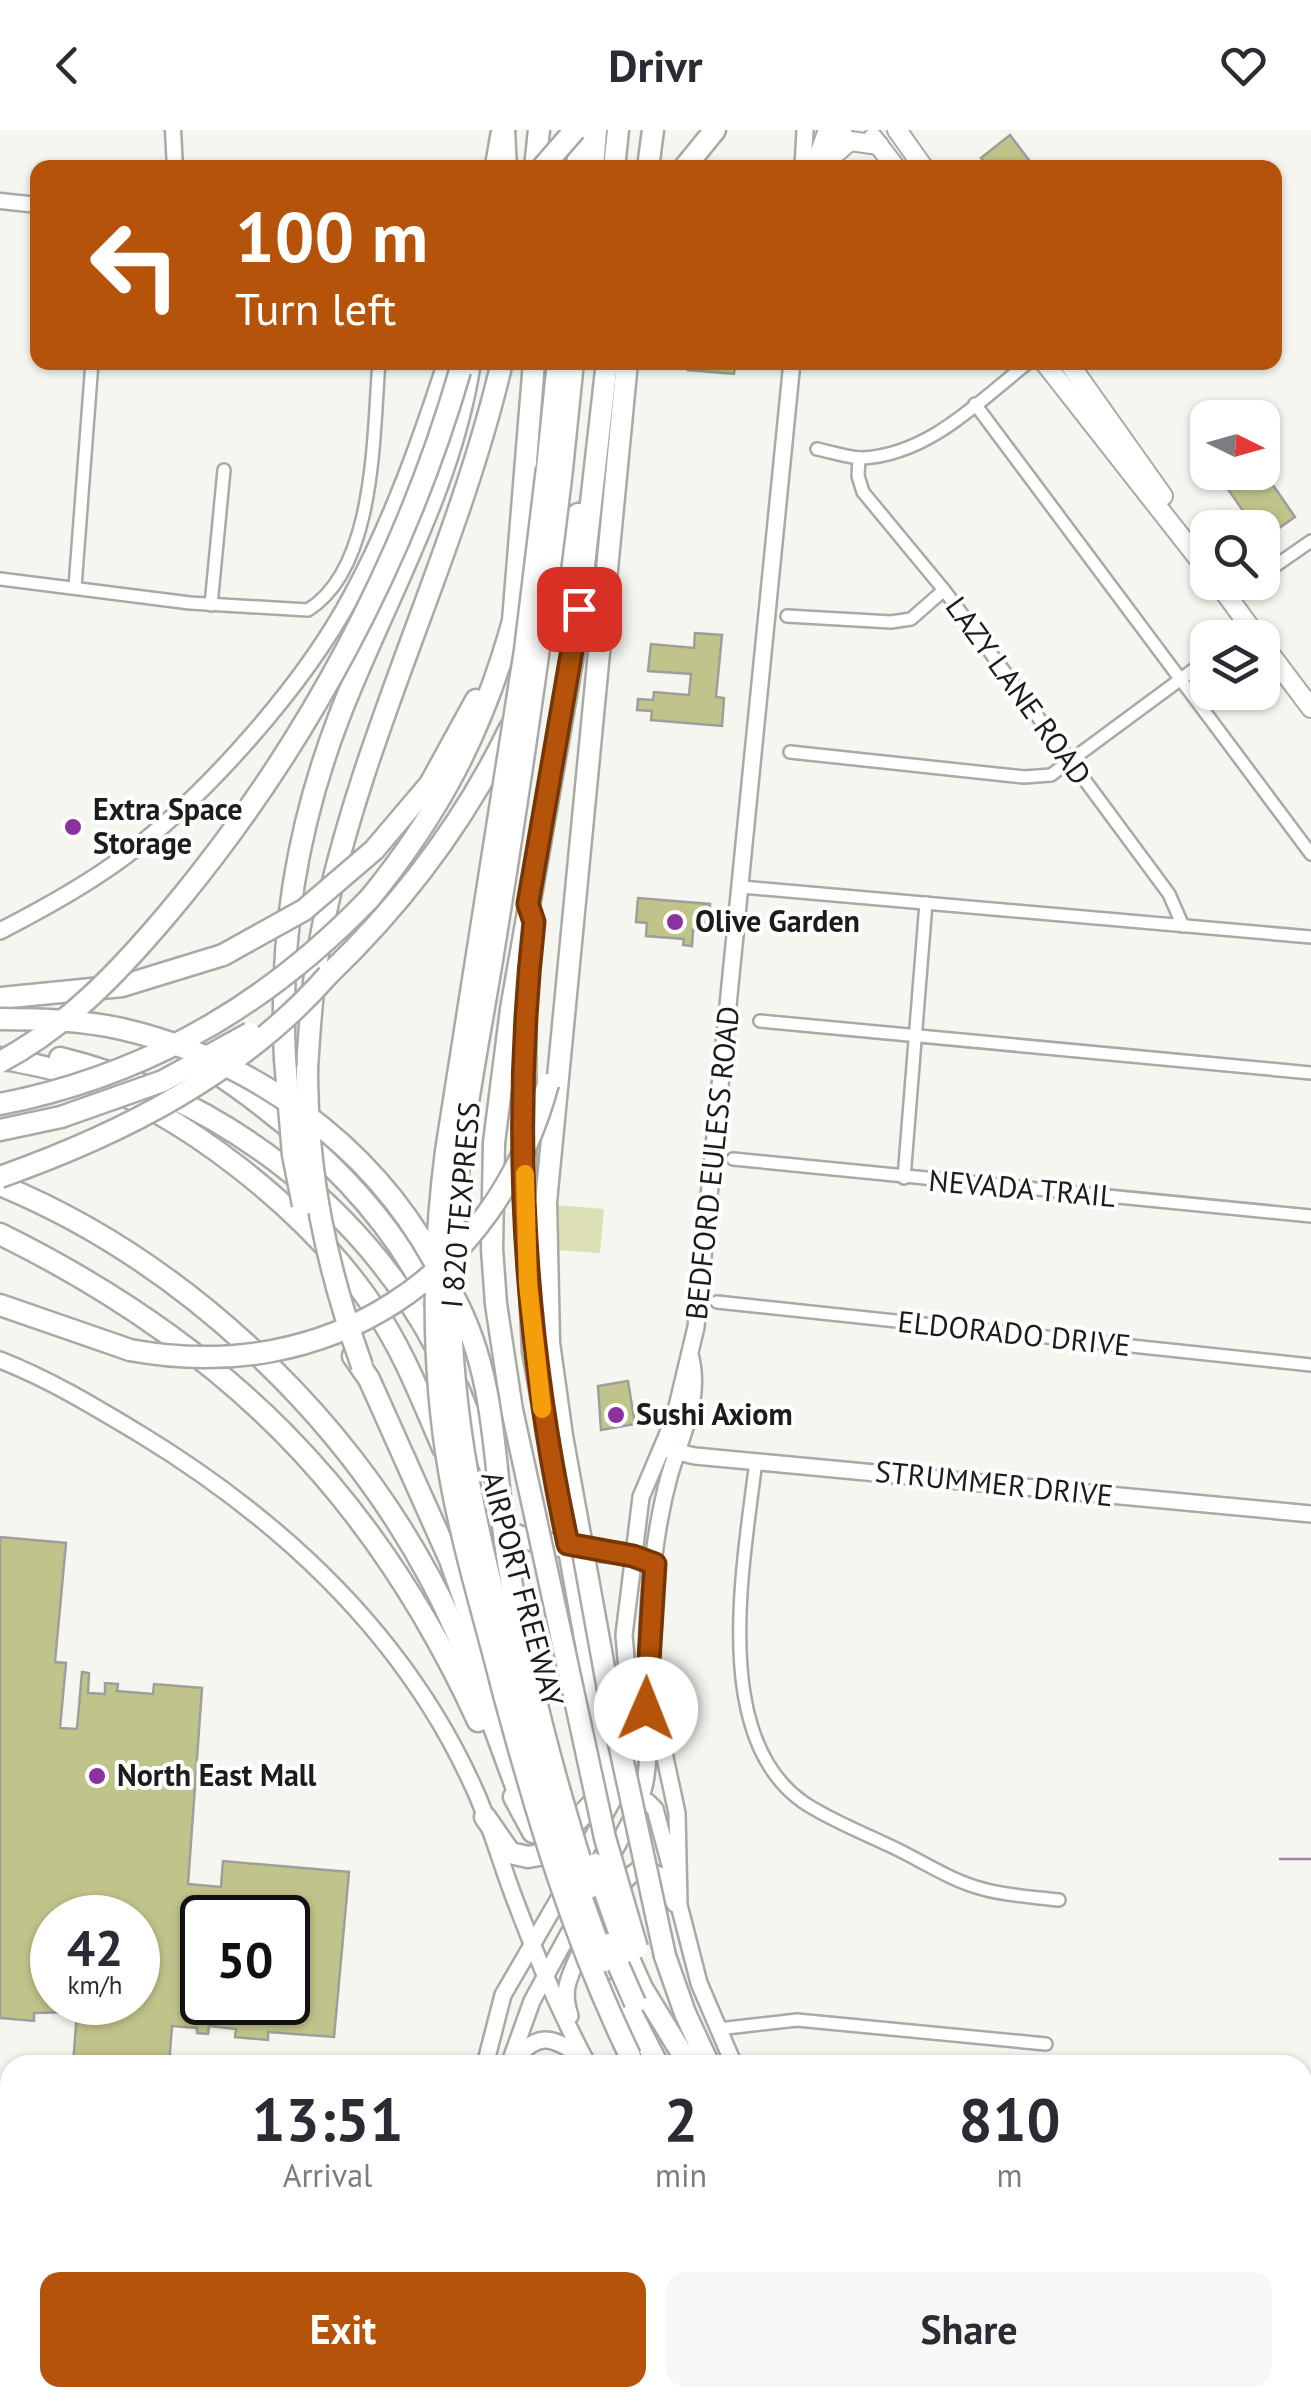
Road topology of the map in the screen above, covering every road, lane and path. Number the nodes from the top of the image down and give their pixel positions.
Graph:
1 (173, 130) edge
2 (502, 130) edge
3 (540, 130) edge
4 (552, 130) edge
5 (578, 130) edge
6 (596, 130) edge
7 (652, 130) edge
8 (715, 130) edge
9 (805, 130) edge
10 (828, 130) edge
11 (844, 130) edge
12 (898, 130) edge
13 (910, 130) edge
14 (873, 138) edge
15 (175, 160) edge
16 (495, 160) edge
17 (505, 160) edge
18 (542, 160) edge
19 (544, 160) edge
20 (550, 160) edge
21 (577, 160) edge
22 (594, 160) edge
23 (649, 160) edge
24 (691, 160) edge
25 (803, 160) edge
26 (824, 160) edge
27 (826, 160) edge
28 (829, 160) edge
29 (890, 160) edge
30 (919, 160) edge
31 (920, 160) edge
32 (0, 201) edge
33 (30, 203) edge
34 (91, 370) edge
35 (378, 370) edge
36 (443, 370) edge
37 (463, 370) edge
38 (464, 370) edge
39 (480, 370) edge
40 (500, 370) edge
41 (533, 370) edge
42 (558, 370) edge
43 (572, 370) edge
44 (592, 370) edge
45 (607, 370) edge
46 (626, 370) edge
47 (791, 370) edge
48 (1020, 370) edge
49 (1050, 370) edge
50 (1073, 370) edge
51 (975, 404) junction
52 (817, 450) dead end
53 (858, 458) junction
54 (554, 469) junction
55 (224, 470) dead end
56 (1190, 541) edge
57 (1311, 541) edge
58 (1190, 544) edge
59 (1280, 563) edge
60 (0, 579) edge
61 (75, 587) junction
62 (944, 590) junction
63 (211, 605) junction
64 (787, 616) dead end
65 (513, 621) junction
66 (414, 637) junction
67 (1280, 667) edge
68 (1190, 673) edge
69 (1180, 681) junction
70 (1311, 708) edge
71 (790, 752) dead end
72 (1070, 763) junction
73 (1311, 854) edge
74 (742, 887) junction
75 (926, 903) junction
76 (528, 904) junction
77 (1182, 926) junction
78 (0, 931) edge
79 (1311, 937) edge
80 (328, 975) junction
81 (0, 998) edge
82 (0, 1008) edge
83 (0, 1018) edge
84 (760, 1021) dead end
85 (916, 1037) junction
86 (0, 1045) edge
87 (558, 1048) junction
88 (0, 1060) edge
89 (1311, 1073) edge
90 (0, 1104) edge
91 (0, 1130) edge
92 (733, 1159) dead end
93 (0, 1177) edge
94 (904, 1178) junction
95 (0, 1185) edge
96 (1311, 1216) edge
97 (0, 1234) edge
98 (716, 1302) dead end
99 (0, 1305) edge
100 (0, 1360) edge
101 (1311, 1365) edge
102 (362, 1366) junction
103 (465, 1402) junction
104 (670, 1450) junction
105 (756, 1460) junction
106 (1311, 1514) edge
107 (568, 1544) junction
108 (633, 1556) junction
109 (655, 1564) junction
110 (646, 1666) junction
111 (618, 1795) junction
112 (640, 1800) junction
113 (485, 1816) junction
114 (533, 1832) junction
115 (551, 1864) junction
116 (1058, 1900) dead end
117 (678, 1901) junction
118 (682, 1919) junction
119 (535, 1938) junction
120 (631, 1950) junction
121 (545, 1977) junction
122 (636, 2026) junction
123 (718, 2029) junction
124 (1046, 2044) dead end
125 (488, 2055) edge
126 (513, 2055) edge
127 (520, 2055) edge
128 (577, 2055) edge
129 (583, 2055) edge
130 (584, 2055) edge
131 (626, 2055) edge
132 (627, 2055) edge
133 (652, 2055) edge
134 (683, 2055) edge
135 (704, 2055) edge
136 (730, 2055) edge

1 - 15 street
2 - 16 main road
2 - 17 highway
3 - 18 highway
4 - 19 highway
5 - 20 highway, bridge
5 - 21 highway
6 - 22 highway
7 - 23 highway
8 - 24 highway
9 - 25 main road
10 - 26 main road
11 - 27 main road
12 - 30 main road
13 - 31 main road
14 - 28 main road
14 - 29 main road
32 - 33 street
34 - 61 street
35 - 63 street
36 - 78 main road
37 - 88 highway, bridge
38 - 102 highway, bridge
39 - 66 highway
40 - 66 highway
41 - 65 highway
42 - 54 highway, I 820 TEXPRESS
43 - 54 highway, I 820 TEXPRESS
44 - 80 highway
45 - 76 highway
46 - 87 highway
47 - 74 main road, BEDFORD EULESS ROAD
48 - 51 street
49 - 58 main road
50 - 56 main road
51 - 53 street
51 - 69 street
52 - 53 street
53 - 62 street, LAZY LANE ROAD
54 - 115 highway, I 820 TEXPRESS, bridge
54 - 122 highway, I 820 TEXPRESS, bridge
55 - 63 street
57 - 59 street
60 - 61 street
61 - 63 street
62 - 64 street
62 - 72 street, LAZY LANE ROAD
65 - 81 highway, bridge
65 - 90 highway, bridge
66 - 102 highway, bridge
67 - 70 main road
68 - 69 street
69 - 72 street
69 - 73 street
71 - 72 street
72 - 77 street, LAZY LANE ROAD
74 - 75 street
74 - 104 main road, BEDFORD EULESS ROAD
75 - 77 street
75 - 85 street
76 - 107 highway
76 - 120 highway, bridge
77 - 79 street
80 - 91 highway, bridge
80 - 93 highway, bridge
82 - 103 highway
83 - 122 highway, bridge
84 - 85 street
85 - 89 street
85 - 94 street
86 - 103 highway, AIRPORT FREEWAY
87 - 99 highway, bridge
87 - 135 highway, bridge
88 - 107 highway
92 - 94 street, NEVADA TRAIL
94 - 96 street, NEVADA TRAIL
95 - 115 highway, bridge
97 - 114 highway
98 - 101 street, ELDORADO DRIVE
100 - 113 main road
102 - 114 highway
103 - 120 highway, AIRPORT FREEWAY, bridge
104 - 105 main road, STRUMMER DRIVE
104 - 108 main road
104 - 109 main road
105 - 106 main road, STRUMMER DRIVE
105 - 116 street
107 - 108 highway
107 - 113 highway
108 - 109 main road
108 - 111 main road
109 - 110 main road
110 - 112 main road
110 - 117 main road
111 - 112 main road
111 - 119 main road
112 - 117 main road
112 - 121 main road
113 - 119 main road
114 - 131 highway, bridge
115 - 132 highway, bridge
117 - 118 main road
118 - 123 main road
118 - 130 main road
119 - 121 main road
119 - 125 main road
120 - 134 highway
121 - 126 main road
121 - 129 main road
122 - 133 highway
123 - 124 street
123 - 136 main road
127 - 128 main road

